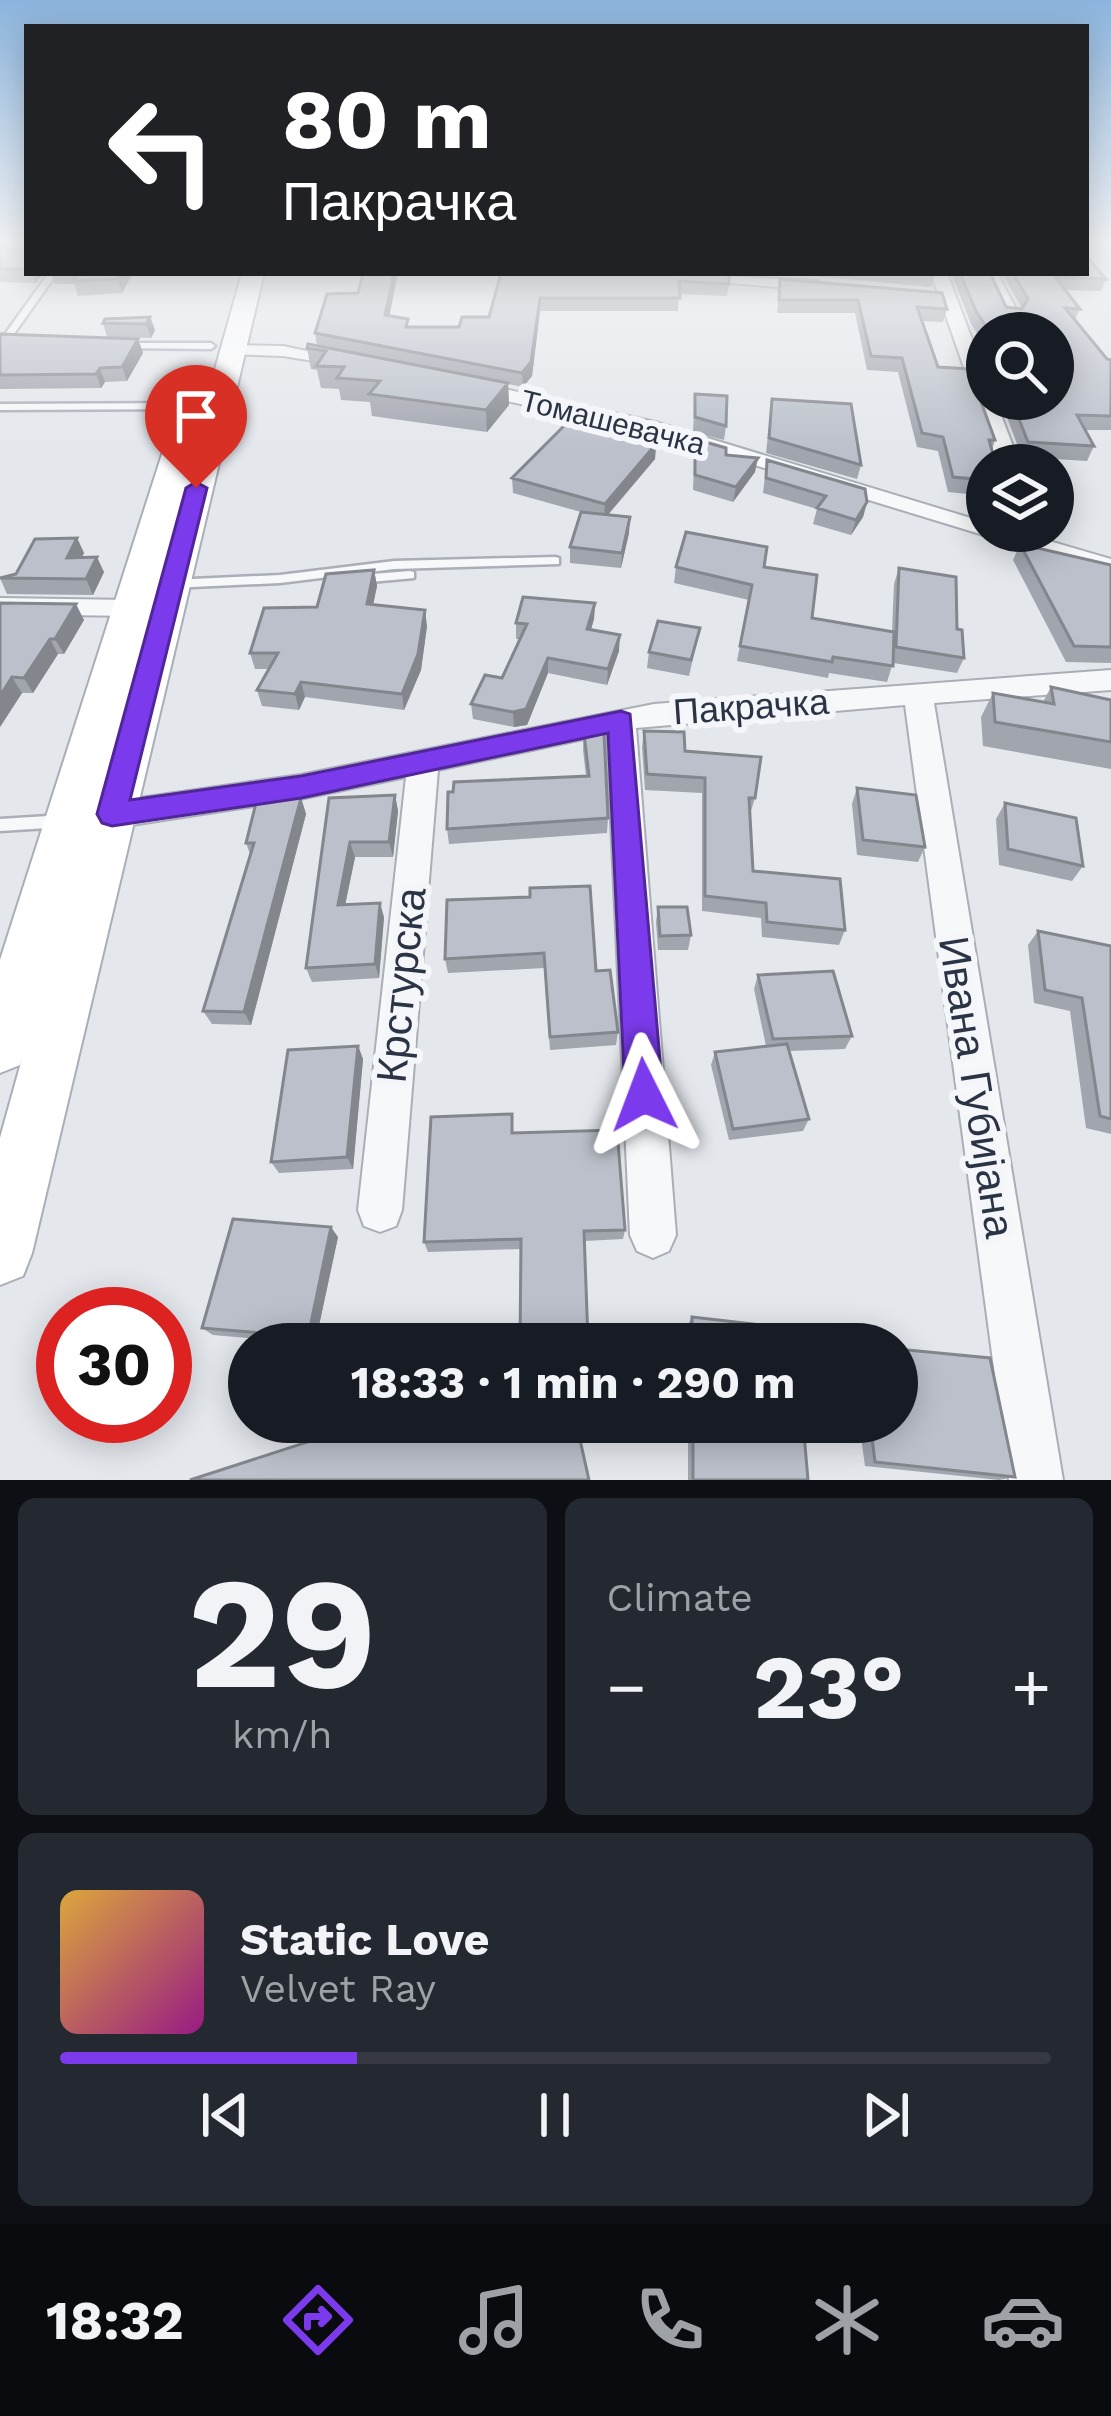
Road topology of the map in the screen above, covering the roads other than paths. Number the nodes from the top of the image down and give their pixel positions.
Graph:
1 (24, 313) edge
2 (228, 313) edge
3 (236, 313) edge
4 (954, 313) edge
5 (2, 343) edge
6 (23, 344) edge
7 (105, 345) edge
8 (221, 348) junction
9 (375, 366) edge
10 (454, 382) edge
11 (192, 406) junction
12 (0, 407) edge
13 (1001, 444) edge
14 (966, 523) edge
15 (1072, 552) edge
16 (555, 561) dead end
17 (1111, 567) edge
18 (410, 575) dead end
19 (280, 579) junction
20 (171, 584) junction
21 (0, 607) edge
22 (130, 608) junction
23 (1111, 680) edge
24 (918, 694) junction
25 (621, 720) junction
26 (423, 761) junction
27 (112, 814) junction
28 (67, 820) junction
29 (0, 825) edge
30 (0, 1046) edge
31 (380, 1210) dead end
32 (653, 1235) dead end
33 (0, 1253) edge
34 (1036, 1480) edge

1 - 5 lane
2 - 8 main road
3 - 8 main road
4 - 13 street
5 - 6 lane
7 - 8 lane
8 - 9 street
8 - 11 main road
8 - 20 main road
10 - 14 street, Томашевачка
11 - 12 lane
11 - 22 main road
15 - 17 street, Томашевачка
16 - 19 lane
18 - 19 lane
19 - 20 lane
20 - 27 main road
21 - 22 street
22 - 28 main road
23 - 24 street, Пакрачка
24 - 25 street, Пакрачка
24 - 34 street, Ивана Губијана
25 - 26 street, Пакрачка
25 - 32 street
26 - 27 street, Пакрачка
26 - 31 street, Крстурска
27 - 33 main road
28 - 29 lane
28 - 30 main road

